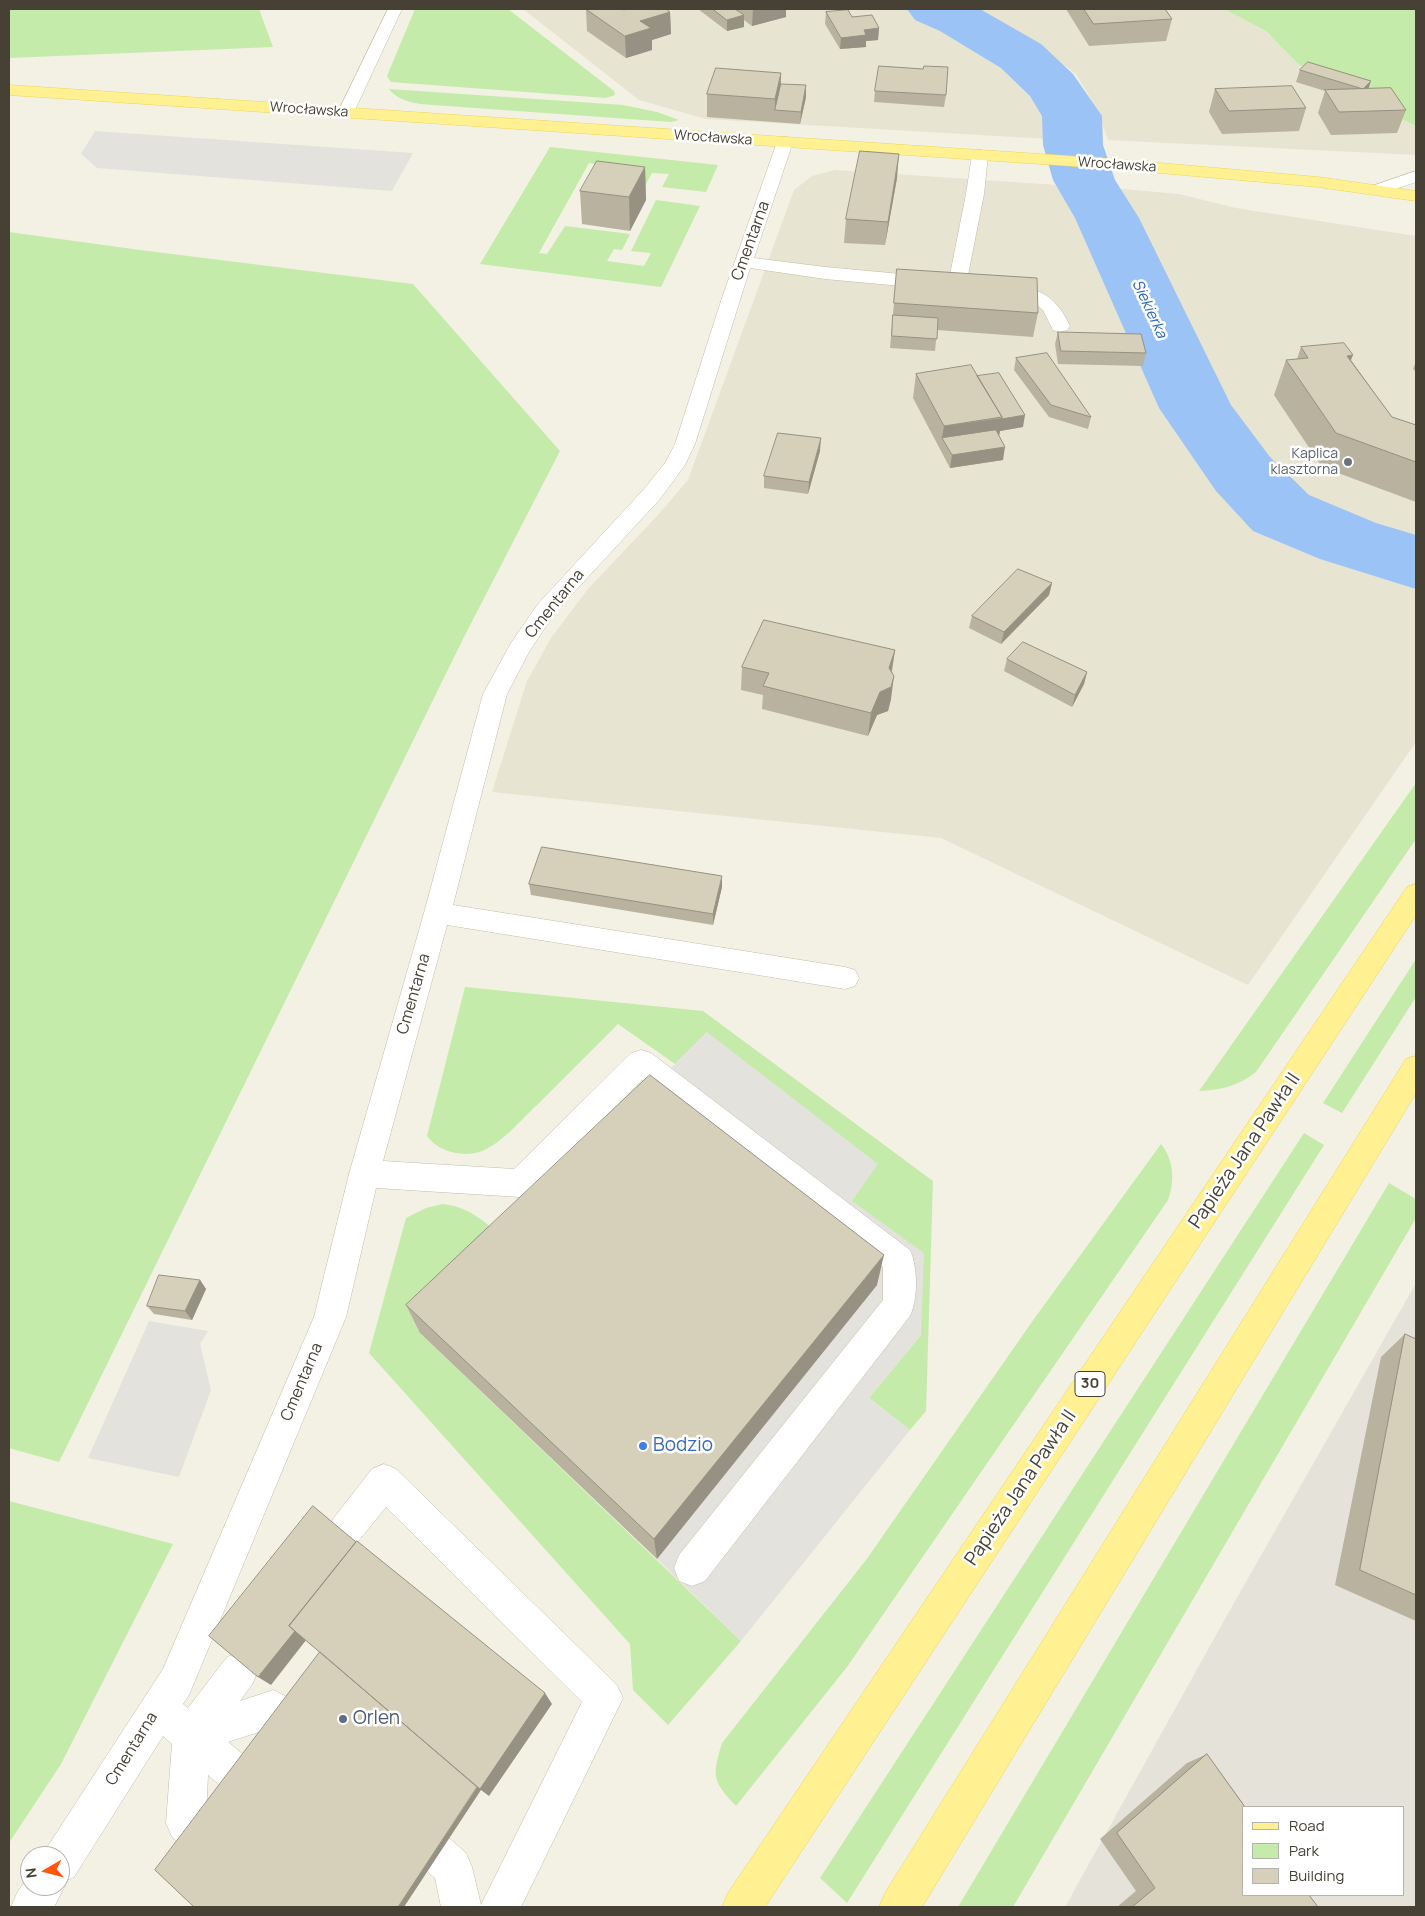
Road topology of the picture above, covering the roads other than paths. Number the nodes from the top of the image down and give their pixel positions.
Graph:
1 (395, 9) edge
2 (9, 90) edge
3 (346, 112) junction
4 (785, 142) junction
5 (980, 155) junction
6 (1416, 176) edge
7 (1378, 190) junction
8 (1416, 196) edge
9 (744, 262) junction
10 (956, 285) junction
11 (1060, 326) dead end
12 (1416, 894) edge
13 (437, 914) junction
14 (845, 978) dead end
15 (1416, 1068) edge
16 (364, 1174) junction
17 (345, 1531) edge
18 (692, 1568) dead end
19 (240, 1670) edge
20 (159, 1708) junction
21 (192, 1735) junction
22 (332, 1762) edge
23 (385, 1808) edge
24 (287, 1818) edge
25 (70, 1847) edge
26 (242, 1875) edge
27 (38, 1896) edge
28 (31, 1907) edge
29 (461, 1907) edge
30 (500, 1907) edge
31 (742, 1907) edge
32 (899, 1907) edge

1 - 3 street
2 - 3 main road, Wrocławska
3 - 4 main road, Wrocławska
4 - 5 main road, Wrocławska
4 - 9 street, Cmentarna
5 - 7 main road, Wrocławska
5 - 10 street
6 - 7 street
7 - 8 main road, Wrocławska
9 - 10 street
9 - 13 street, Cmentarna
10 - 11 street
12 - 31 main road, Papieża Jana Pawła II / 30
13 - 14 street
13 - 16 street, Cmentarna
15 - 32 main road
16 - 18 street
16 - 20 street, Cmentarna
17 - 30 street
19 - 21 street
20 - 21 street
20 - 25 street, Cmentarna
21 - 22 street
21 - 24 street
21 - 26 street
23 - 29 street
27 - 28 street

